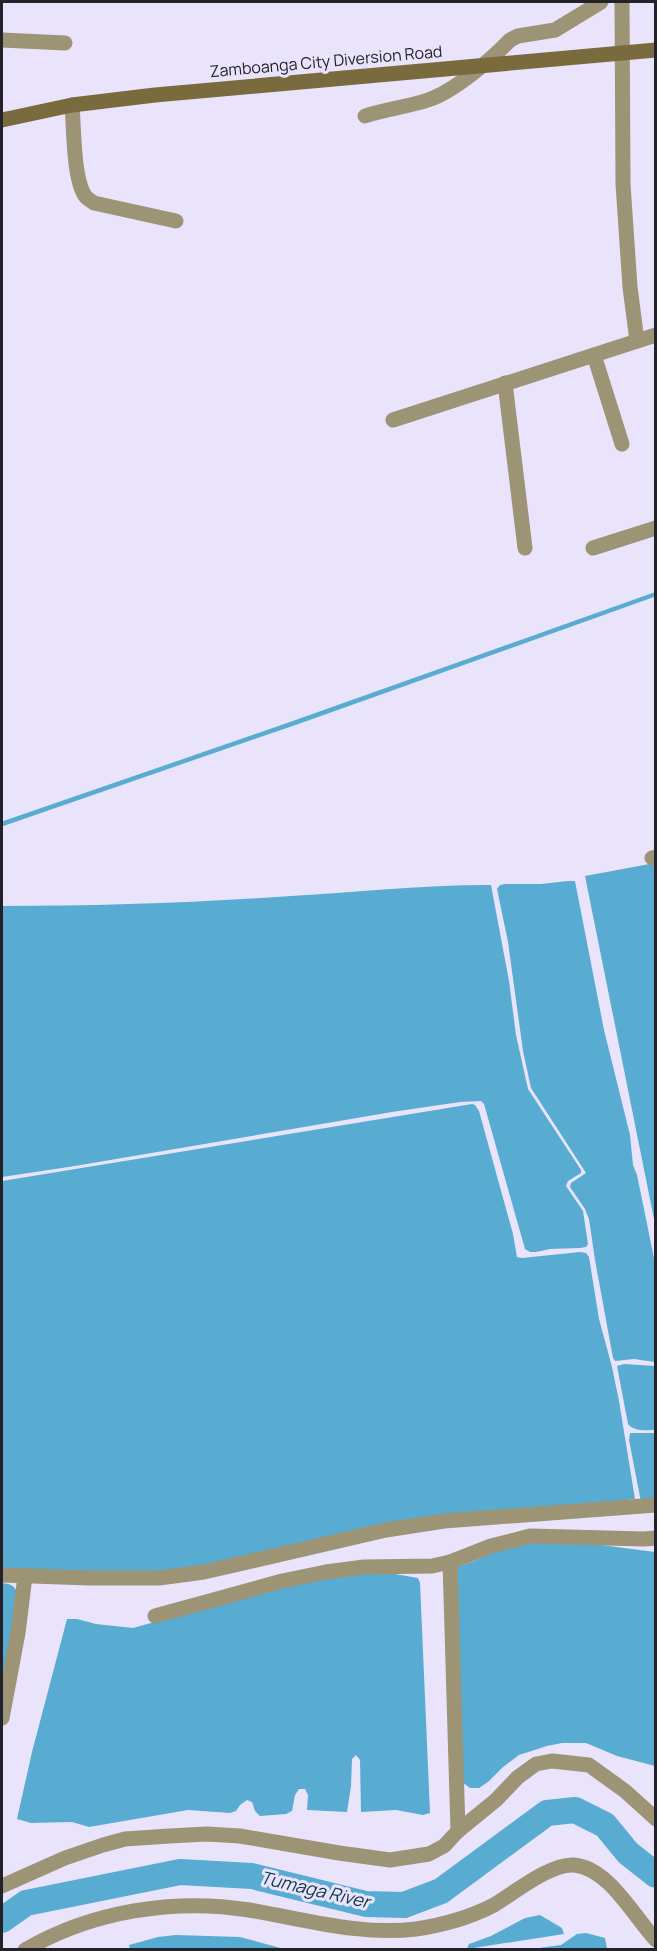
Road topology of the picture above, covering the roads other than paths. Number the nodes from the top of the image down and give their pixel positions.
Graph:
1 (601, 2) edge
2 (622, 2) edge
3 (2, 40) edge
4 (65, 44) dead end
5 (656, 50) edge
6 (622, 53) junction
7 (482, 65) junction
8 (72, 105) junction
9 (365, 116) dead end
10 (2, 120) edge
11 (176, 220) dead end
12 (656, 335) edge
13 (637, 341) junction
14 (594, 355) junction
15 (505, 383) junction
16 (393, 420) dead end
17 (622, 444) dead end
18 (656, 528) edge
19 (525, 548) dead end
20 (593, 548) dead end
21 (656, 1505) edge
22 (656, 1538) edge
23 (450, 1562) junction
24 (2, 1575) edge
25 (25, 1576) junction
26 (155, 1616) dead end
27 (2, 1718) edge
28 (656, 1819) edge
29 (458, 1831) junction
30 (2, 1886) edge
31 (656, 1940) edge
32 (25, 1950) edge

1 - 7 street
2 - 6 street
3 - 4 street
5 - 6 main road, Zamboanga City Diversion Road
6 - 7 main road, Zamboanga City Diversion Road
6 - 13 street
7 - 8 main road, Zamboanga City Diversion Road
7 - 9 street
8 - 10 main road, Zamboanga City Diversion Road
8 - 11 street
12 - 13 street
13 - 14 street
14 - 15 street
14 - 17 street
15 - 16 street
15 - 19 street
18 - 20 street
21 - 25 street
22 - 23 street
23 - 26 street
23 - 29 street
24 - 25 street
25 - 27 street
28 - 29 street
29 - 30 street
31 - 32 street

